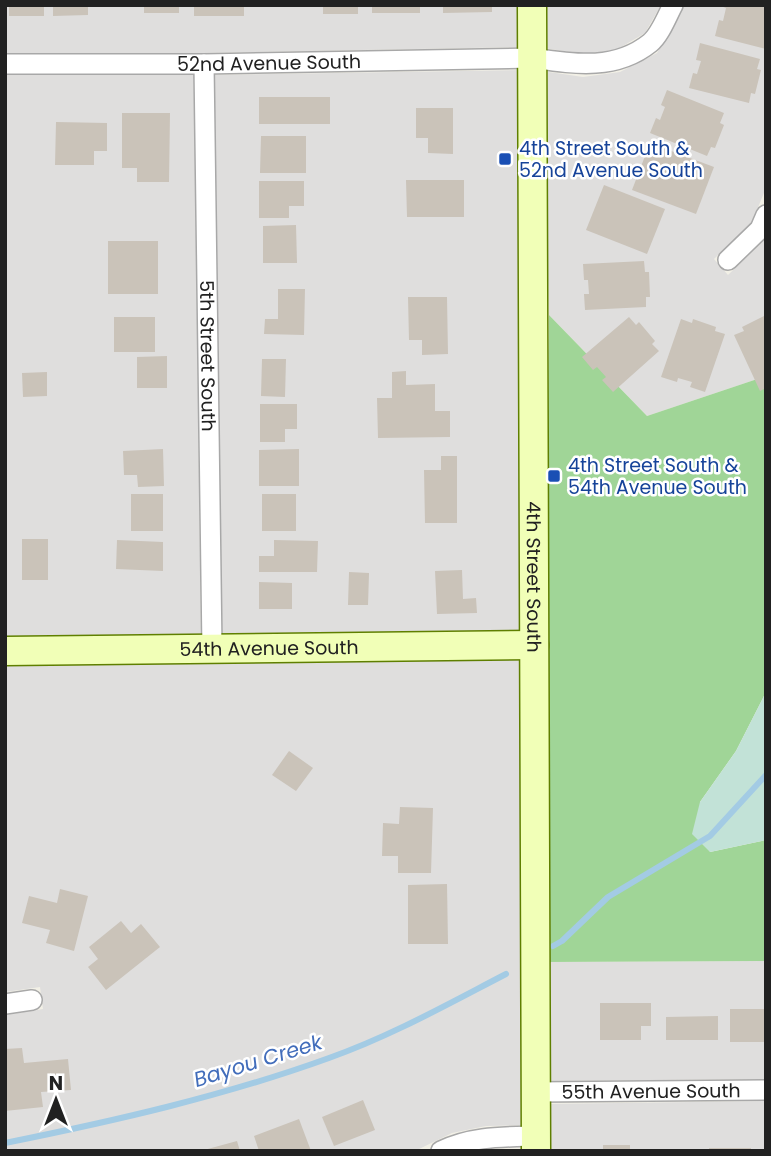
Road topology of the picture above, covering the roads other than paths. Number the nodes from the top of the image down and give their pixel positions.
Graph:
1 (532, 5) edge
2 (673, 5) edge
3 (532, 58) junction
4 (5, 64) edge
5 (204, 64) junction
6 (766, 215) edge
7 (728, 260) dead end
8 (534, 645) junction
9 (212, 649) junction
10 (5, 650) edge
11 (32, 1000) dead end
12 (5, 1004) edge
13 (766, 1090) edge
14 (537, 1092) junction
15 (537, 1143) edge
16 (441, 1151) edge

1 - 3 street, 4th Street South
2 - 3 street, 52nd Avenue South
3 - 5 street, 52nd Avenue South
3 - 8 street, 4th Street South
4 - 5 street, 52nd Avenue South
5 - 9 street, 5th Street South
6 - 7 street
8 - 9 street, 54th Avenue South
8 - 14 street, 4th Street South
9 - 10 street, 54th Avenue South
11 - 12 street
13 - 14 street, 55th Avenue South
14 - 15 street, 4th Street South
15 - 16 street

